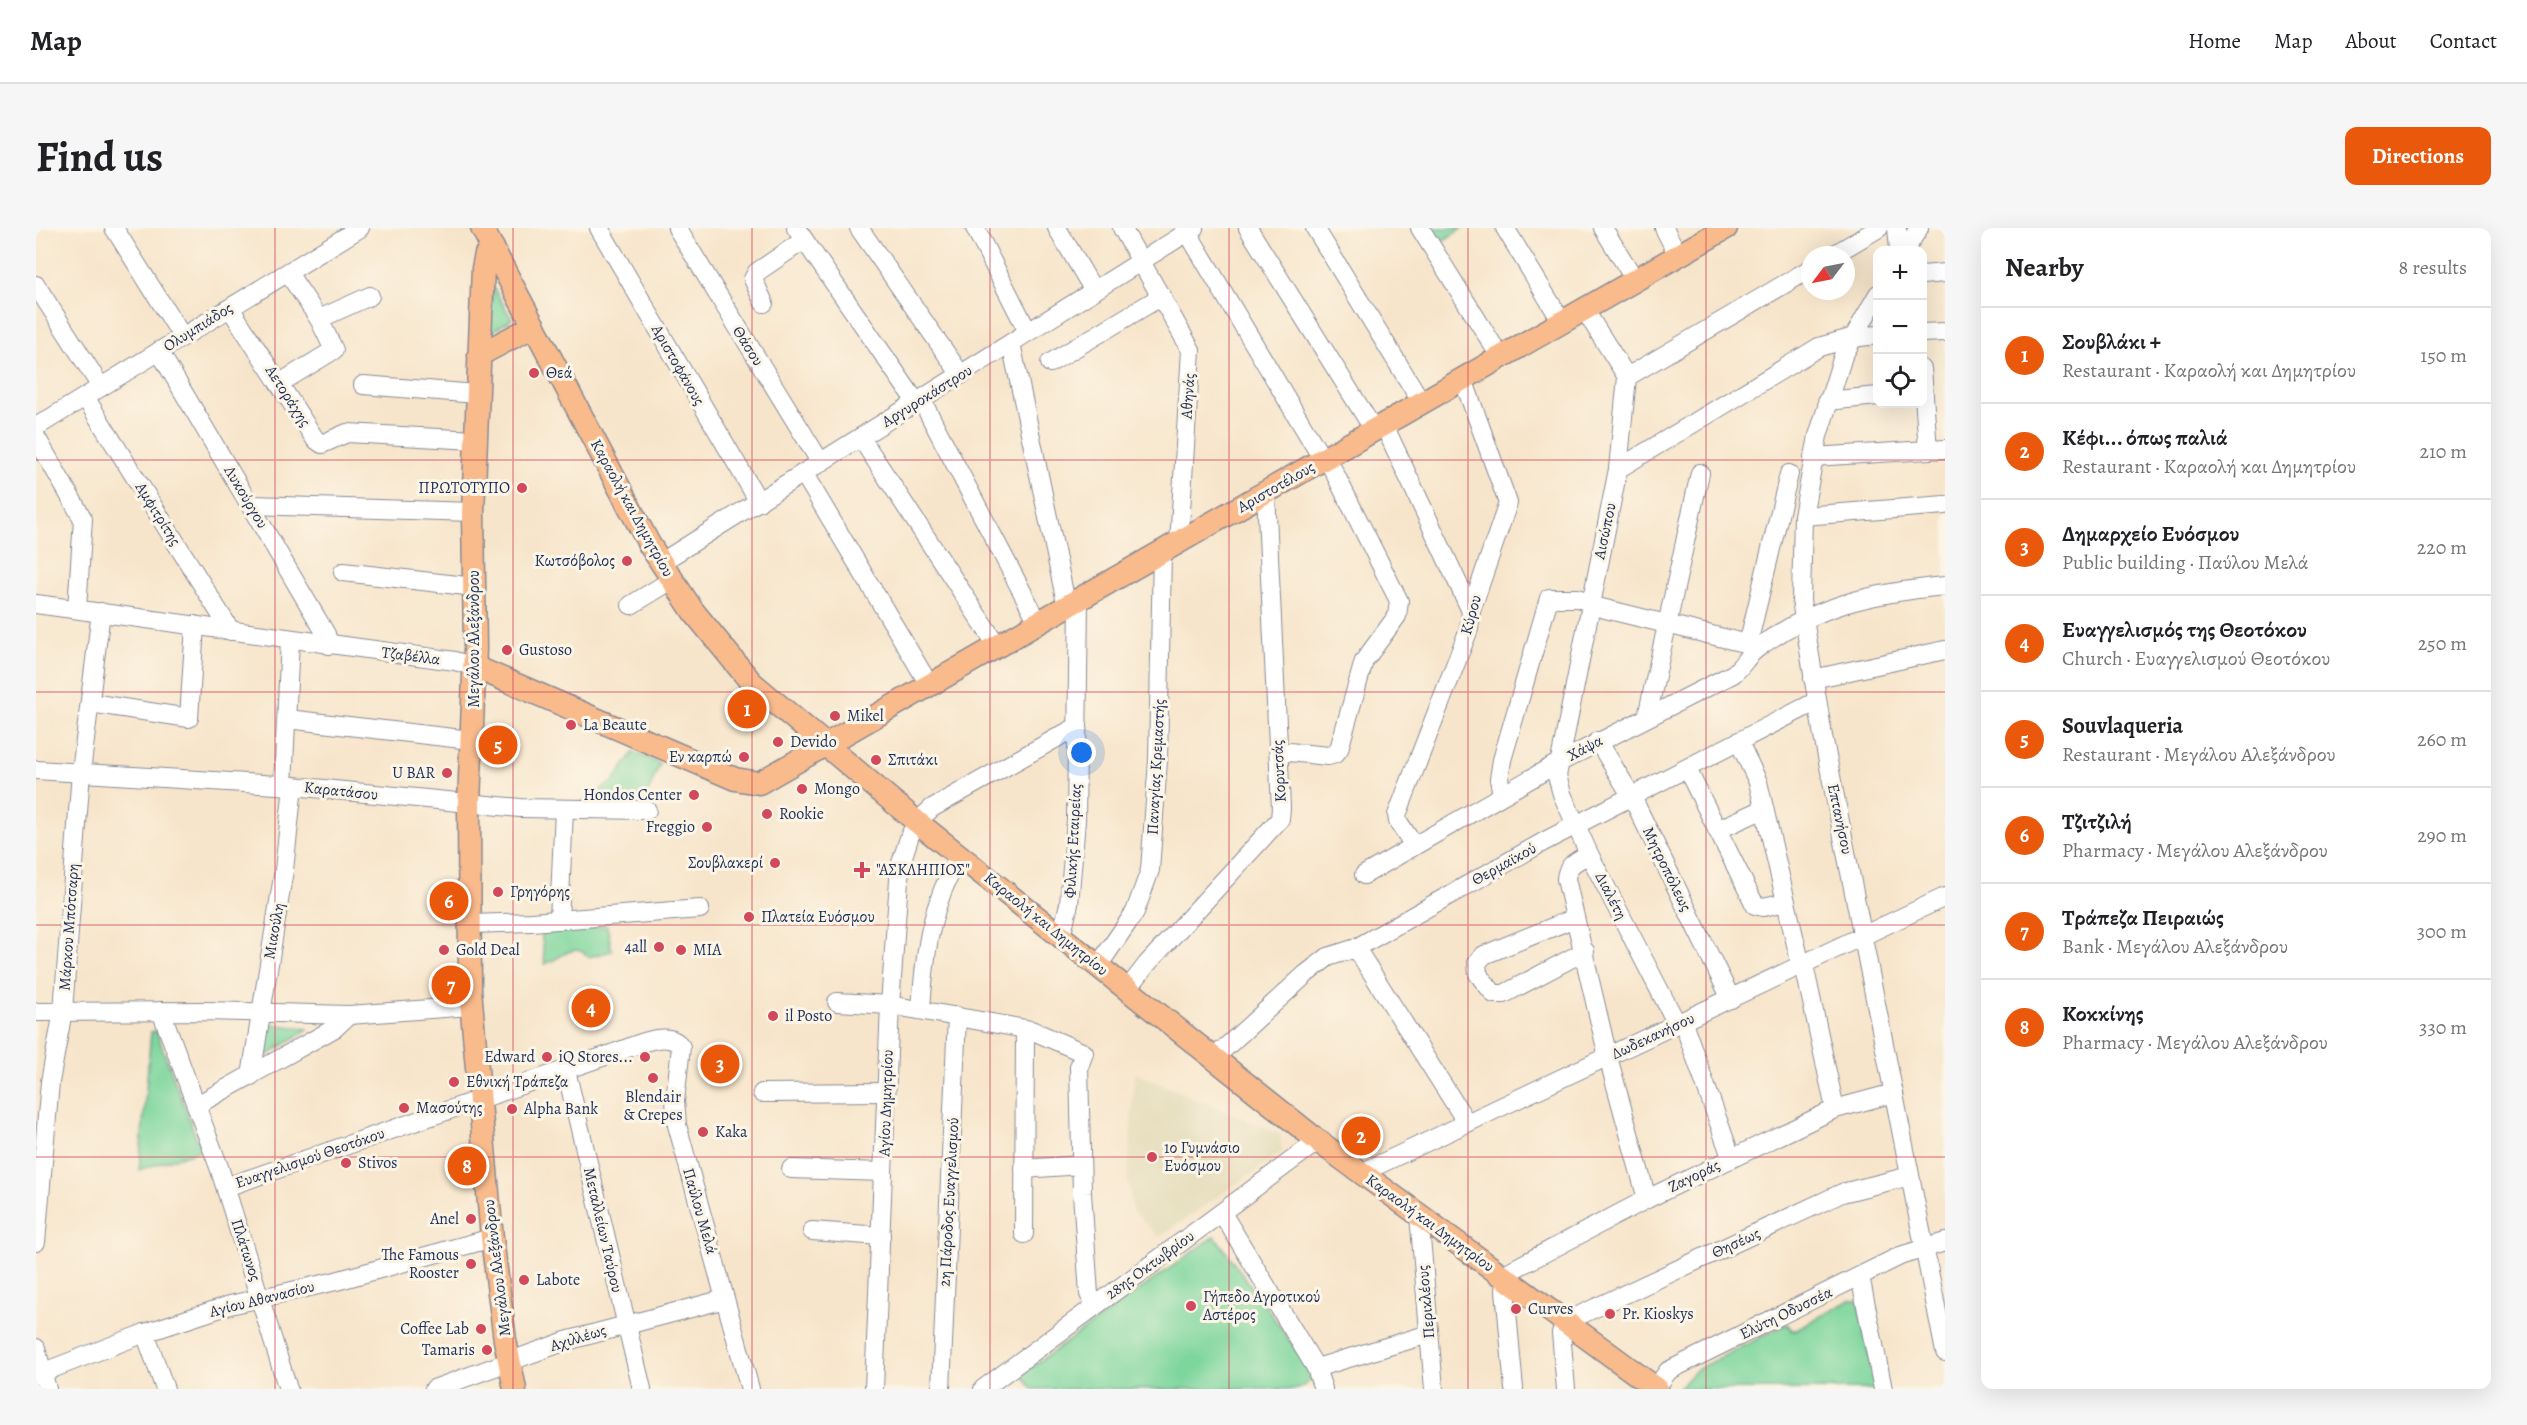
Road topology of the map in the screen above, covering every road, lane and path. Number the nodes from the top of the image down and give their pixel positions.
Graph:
1 (114, 228) edge
2 (360, 228) edge
3 (599, 228) edge
4 (677, 228) edge
5 (859, 228) edge
6 (975, 228) edge
7 (1057, 228) edge
8 (1122, 228) edge
9 (1248, 228) edge
10 (1316, 228) edge
11 (1420, 228) edge
12 (1505, 228) edge
13 (1603, 228) edge
14 (1664, 228) edge
15 (1726, 228) edge
16 (1879, 228) edge
17 (1897, 228) edge
18 (1919, 228) edge
19 (1189, 229) edge
20 (487, 234) edge
21 (800, 234) edge
22 (1848, 246) edge
23 (1899, 246) edge
24 (1908, 246) edge
25 (1678, 255) junction
26 (1142, 261) junction
27 (288, 273) junction
28 (1945, 273) edge
29 (1801, 274) edge
30 (1927, 275) edge
31 (1635, 280) junction
32 (36, 285) edge
33 (1094, 291) junction
34 (370, 296) dead end
35 (1162, 296) junction
36 (1874, 300) edge
37 (764, 303) dead end
38 (230, 308) junction
39 (1584, 309) junction
40 (319, 319) junction
41 (1562, 322) junction
42 (534, 326) junction
43 (1028, 332) junction
44 (1945, 332) edge
45 (1927, 333) edge
46 (182, 336) junction
47 (1873, 336) edge
48 (1851, 338) junction
49 (1011, 343) junction
50 (159, 351) junction
51 (479, 355) junction
52 (1501, 358) junction
53 (1050, 363) dead end
54 (961, 375) junction
55 (1627, 377) junction
56 (1463, 379) junction
57 (280, 383) junction
58 (363, 385) dead end
59 (100, 387) junction
60 (477, 394) junction
61 (1873, 396) edge
62 (85, 397) junction
63 (919, 401) junction
64 (1827, 401) junction
65 (1422, 403) junction
66 (1927, 408) edge
67 (38, 423) edge
68 (1379, 428) junction
69 (861, 438) junction
70 (475, 440) junction
71 (1937, 450) edge
72 (1813, 457) junction
73 (1325, 459) junction
74 (821, 463) junction
75 (1618, 469) junction
76 (1700, 473) dead end
77 (804, 474) junction
78 (1788, 474) dead end
79 (1266, 493) junction
80 (759, 502) junction
81 (251, 505) junction
82 (1945, 505) edge
83 (473, 512) junction
84 (1803, 516) junction
85 (1170, 548) junction
86 (343, 572) dead end
87 (666, 572) junction
88 (1945, 586) edge
89 (475, 587) junction
90 (36, 603) edge
91 (1073, 604) junction
92 (1589, 604) junction
93 (631, 605) dead end
94 (77, 609) junction
95 (1471, 611) junction
96 (101, 612) junction
97 (1802, 619) junction
98 (1039, 624) junction
99 (1667, 624) junction
100 (195, 626) junction
101 (231, 631) junction
102 (290, 640) junction
103 (329, 645) junction
104 (998, 647) junction
105 (1751, 647) junction
106 (1945, 650) edge
107 (475, 667) junction
108 (1813, 679) junction
109 (930, 686) junction
110 (1817, 701) junction
111 (90, 703) junction
112 (1647, 717) junction
113 (287, 720) junction
114 (1078, 726) junction
115 (471, 740) junction
116 (1598, 741) junction
117 (1739, 742) junction
118 (826, 746) junction
119 (1279, 751) junction
120 (1558, 763) junction
121 (1688, 769) junction
122 (36, 770) edge
123 (81, 772) junction
124 (288, 786) junction
125 (1503, 794) junction
126 (1632, 797) junction
127 (470, 804) junction
128 (1764, 809) junction
129 (564, 810) junction
130 (647, 810) dead end
131 (918, 822) junction
132 (1576, 825) junction
133 (1717, 830) junction
134 (1414, 846) junction
135 (1590, 854) junction
136 (960, 855) junction
137 (1364, 875) dead end
138 (1945, 897) edge
139 (1786, 902) junction
140 (700, 909) dead end
141 (1575, 918) junction
142 (559, 920) junction
143 (470, 924) junction
144 (1864, 936) junction
145 (1061, 937) junction
146 (1356, 948) junction
147 (1585, 951) junction
148 (1802, 965) junction
149 (1098, 966) junction
150 (1127, 990) junction
151 (1731, 999) junction
152 (837, 1002) dead end
153 (890, 1005) junction
154 (471, 1006) junction
155 (921, 1009) junction
156 (63, 1011) junction
157 (161, 1011) junction
158 (36, 1012) edge
159 (260, 1013) junction
160 (349, 1015) junction
161 (957, 1016) junction
162 (1680, 1023) junction
163 (1025, 1029) junction
164 (667, 1038) joint
165 (1608, 1057) junction
166 (1214, 1058) junction
167 (566, 1070) junction
168 (250, 1076) junction
169 (886, 1092) junction
170 (762, 1093) dead end
171 (1894, 1093) junction
172 (480, 1098) junction
173 (196, 1105) junction
174 (1835, 1109) junction
175 (1467, 1123) junction
176 (1318, 1141) junction
177 (1731, 1157) junction
178 (1081, 1165) junction
179 (791, 1169) dead end
180 (1024, 1169) junction
181 (883, 1172) junction
182 (1361, 1173) junction
183 (1911, 1176) junction
184 (226, 1187) junction
185 (1647, 1199) junction
186 (1221, 1213) junction
187 (1419, 1215) junction
188 (812, 1232) dead end
189 (1024, 1234) dead end
190 (881, 1236) junction
191 (492, 1238) junction
192 (36, 1242) edge
193 (1945, 1242) edge
194 (1925, 1248) junction
195 (1860, 1276) junction
196 (1507, 1280) junction
197 (262, 1297) junction
198 (725, 1299) junction
199 (1095, 1305) junction
200 (1565, 1322) junction
201 (624, 1325) junction
202 (145, 1333) junction
203 (1429, 1334) junction
204 (36, 1348) edge
205 (1945, 1352) edge
206 (509, 1360) junction
207 (1316, 1368) junction
208 (42, 1379) edge
209 (1648, 1386) edge
210 (165, 1389) edge
211 (288, 1389) edge
212 (434, 1389) edge
213 (515, 1389) edge
214 (642, 1389) edge
215 (750, 1389) edge
216 (874, 1389) edge
217 (941, 1389) edge
218 (983, 1389) edge
219 (1323, 1389) edge
220 (1434, 1389) edge
221 (1514, 1389) edge
222 (1566, 1389) edge
223 (1883, 1389) edge

1 - 46 street
2 - 27 street, Ολυμπιάδος
3 - 80 street, Αριστοφάνους
4 - 74 street, Θάσου
5 - 54 street
6 - 43 street
7 - 33 street
8 - 26 street, Αθηνάς
9 - 68 street
10 - 65 street
11 - 52 street
12 - 41 street
13 - 31 street
14 - 25 street
15 - 25 main road, Αριστοτέλους
16 - 22 street
17 - 23 street
18 - 24 street
19 - 26 street, Αργυροκάστρου
19 - 73 street
20 - 42 main road, Καραολή και Δημητρίου
20 - 51 main road, Μεγάλου Αλεξάνδρου
21 - 37 street
21 - 63 street
25 - 31 main road, Αριστοτέλους
26 - 33 street, Αργυροκάστρου
26 - 35 street, Αθηνάς
27 - 38 street, Ολυμπιάδος
27 - 40 street
28 - 30 street
29 - 55 street
31 - 39 main road, Αριστοτέλους
32 - 59 street
33 - 43 street, Αργυροκάστρου
34 - 40 street
35 - 53 street
35 - 85 street, Αθηνάς
36 - 48 street, Επτανήσου
38 - 46 street, Ολυμπιάδος
38 - 57 street, Αετοράχης
39 - 41 main road, Αριστοτέλους
39 - 55 street
40 - 57 street
41 - 52 main road, Αριστοτέλους
42 - 51 main road
42 - 87 main road, Καραολή και Δημητρίου
43 - 49 street, Αργυροκάστρου
44 - 45 street
46 - 50 street, Ολυμπιάδος
47 - 48 street
48 - 64 street, Επτανήσου
48 - 75 street
49 - 54 street, Αργυροκάστρου
49 - 91 street, Φιλικής Εταιρείας
50 - 59 street, Ολυμπιάδος
50 - 81 street, Λυκούργου
51 - 60 main road, Μεγάλου Αλεξάνδρου
52 - 56 main road, Αριστοτέλους
54 - 63 street, Αργυροκάστρου
55 - 75 street, Αισώπου
56 - 65 main road, Αριστοτέλους
56 - 95 street, Κύρου
57 - 70 street, Αετοράχης
58 - 60 street
59 - 62 street, Ολυμπιάδος
60 - 70 main road, Μεγάλου Αλεξάνδρου
61 - 64 street
62 - 67 street, Ολυμπιάδος
62 - 101 street, Αμφιτρίτης
63 - 69 street, Αργυροκάστρου
63 - 98 street
64 - 72 street, Επτανήσου
65 - 68 main road, Αριστοτέλους
66 - 71 street
67 - 94 street
68 - 73 main road, Αριστοτέλους
68 - 95 street
69 - 74 street, Αργυροκάστρου
69 - 104 street
70 - 83 main road, Μεγάλου Αλεξάνδρου
71 - 72 street
72 - 84 street, Επτανήσου
73 - 79 main road, Αριστοτέλους
73 - 119 street
74 - 77 street, Αργυροκάστρου
75 - 92 street, Αισώπου
76 - 99 street
77 - 80 street, Αργυροκάστρου
77 - 109 street
78 - 105 street
79 - 85 main road, Αριστοτέλους
79 - 119 street, Κορυτσάς
80 - 87 street, Αργυροκάστρου
81 - 83 street
81 - 103 street, Λυκούργου
82 - 84 street
83 - 89 main road, Μεγάλου Αλεξάνδρου
84 - 97 street, Επτανήσου
85 - 91 main road, Αριστοτέλους
85 - 149 street, Παναγίας Κρεμαστής
86 - 89 street
87 - 93 street, Αργυροκάστρου
87 - 118 main road, Καραολή και Δημητρίου
88 - 97 street, Χάψα
89 - 107 main road, Μεγάλου Αλεξάνδρου
90 - 94 street, Τζαβέλλα
91 - 98 main road, Αριστοτέλους
91 - 114 street, Φιλικής Εταιρείας
92 - 99 street
92 - 120 street, Αισώπου
92 - 125 street
94 - 96 street, Τζαβέλλα
95 - 134 street, Κύρου
96 - 100 street, Τζαβέλλα
96 - 111 street, Μάρκου Μπότσαρη
97 - 105 street, Χάψα
97 - 108 street, Επτανήσου
98 - 104 main road, Αριστοτέλους
99 - 105 street
99 - 112 street
100 - 101 street, Τζαβέλλα
100 - 111 street
101 - 102 street, Τζαβέλλα
102 - 103 street, Τζαβέλλα
102 - 113 street, Μιαούλη
103 - 107 street, Τζαβέλλα
104 - 109 main road, Αριστοτέλους
105 - 112 street, Χάψα
106 - 108 street
107 - 115 main road, Μεγάλου Αλεξάνδρου
107 - 118 main road, Τζαβέλλα
108 - 110 street, Επτανήσου
109 - 118 main road, Αριστοτέλους
110 - 117 street, Θερμαϊκού
110 - 144 street, Επτανήσου
111 - 123 street, Μάρκου Μπότσαρη
112 - 116 street, Χάψα
113 - 115 street
113 - 124 street, Μιαούλη
114 - 131 street
114 - 145 street, Φιλικής Εταιρείας
115 - 127 main road, Μεγάλου Αλεξάνδρου
116 - 120 street, Χάψα
116 - 126 street, Μητροπόλεως
117 - 121 street, Θερμαϊκού
117 - 128 street
118 - 131 main road, Καραολή και Δημητρίου
119 - 150 street, Κορυτσάς
120 - 125 street, Χάψα
120 - 132 street, Διαλέτη
121 - 126 street, Θερμαϊκού
121 - 133 street
122 - 123 street, Καρατάσου
123 - 124 street, Καρατάσου
123 - 156 street, Μάρκου Μπότσαρη
124 - 127 street, Καρατάσου
124 - 159 street, Μιαούλη
125 - 134 street, Χάψα
126 - 132 street, Θερμαϊκού
126 - 151 street, Μητροπόλεως
127 - 129 street, Καρατάσου
127 - 143 main road, Μεγάλου Αλεξάνδρου
128 - 133 street
128 - 139 street
129 - 130 street, Καρατάσου
129 - 142 street
131 - 136 main road, Καραολή και Δημητρίου
131 - 153 street, Αγίου Δημητρίου
132 - 135 street, Διαλέτη
132 - 146 street, Θερμαϊκού
133 - 139 street
134 - 137 street, Χάψα
135 - 141 street
135 - 162 street, Διαλέτη
136 - 145 main road, Καραολή και Δημητρίου
136 - 155 street
138 - 144 street, Δωδεκανήσου
139 - 148 street
140 - 142 street
141 - 147 street
141 - 147 street
142 - 143 street
143 - 154 main road, Μεγάλου Αλεξάνδρου
144 - 148 street, Δωδεκανήσου
144 - 171 street, Επτανήσου
145 - 149 main road, Καραολή και Δημητρίου
146 - 166 street, Θερμαϊκού
146 - 175 street
147 - 165 street
148 - 151 street, Δωδεκανήσου
148 - 174 street
149 - 150 main road, Καραολή και Δημητρίου
150 - 166 main road, Καραολή και Δημητρίου
151 - 162 street, Δωδεκανήσου
152 - 153 street
153 - 155 street
153 - 169 street, Αγίου Δημητρίου
154 - 160 street
154 - 172 main road, Μεγάλου Αλεξάνδρου
155 - 161 street
156 - 157 street
156 - 158 street
156 - 192 street, Μάρκου Μπότσαρη
157 - 159 street
157 - 173 street, Πλάτωνος
159 - 160 street
159 - 168 street, Μιαούλη
160 - 168 street
161 - 163 street
161 - 217 street, 2η Πάροδος Ευαγγελισμού
162 - 165 street, Δωδεκανήσου
162 - 177 street, Διαλέτη
163 - 178 street
163 - 180 street
164 - 167 street, Ευαγγελισμού Θεοτόκου
164 - 198 street, Παύλου Μελά
165 - 175 street, Δωδεκανήσου
165 - 185 street
166 - 176 main road, Καραολή και Δημητρίου
167 - 172 street, Ευαγγελισμού Θεοτόκου
167 - 201 street, Μεταλλείων Ταύρου
168 - 173 street
169 - 170 street
169 - 181 street, Αγίου Δημητρίου
171 - 174 street, Ζαγοράς
171 - 183 street, Επτανήσου
172 - 184 street, Ευαγγελισμού Θεοτόκου
172 - 191 main road, Μεγάλου Αλεξάνδρου
173 - 184 street, Πλάτωνος
174 - 177 street, Ζαγοράς
175 - 182 street, Δωδεκανήσου
176 - 182 main road, Καραολή και Δημητρίου
176 - 186 street, 28ης Οκτωβρίου
177 - 185 street, Ζαγοράς
178 - 180 street
178 - 199 street
179 - 181 street
180 - 189 street
181 - 190 street, Αγίου Δημητρίου
182 - 187 main road, Καραολή και Δημητρίου
183 - 194 street, Επτανήσου
183 - 200 street, Θησέως
184 - 197 street, Πλάτωνος
185 - 196 street, Ζαγοράς
186 - 199 street, 28ης Οκτωβρίου
186 - 207 street
187 - 196 main road, Καραολή και Δημητρίου
187 - 203 street, Περικλέους
188 - 190 street
190 - 216 street, Αγίου Δημητρίου
191 - 197 street, Αγίου Αθανασίου
191 - 206 main road, Μεγάλου Αλεξάνδρου
193 - 194 street, Ελύτη Οδυσσέα
194 - 195 street, Ελύτη Οδυσσέα
194 - 205 street, Επτανήσου
195 - 209 street, Ελύτη Οδυσσέα
195 - 223 street
196 - 200 main road, Καραολή και Δημητρίου
196 - 221 street
197 - 202 street, Αγίου Αθανασίου
197 - 211 street, Πλάτωνος
198 - 201 street, Αχιλλέως
198 - 215 street, Παύλου Μελά
199 - 218 street, 28ης Οκτωβρίου
200 - 209 main road, Καραολή και Δημητρίου
200 - 222 street
201 - 206 street, Αχιλλέως
201 - 214 street, Μεταλλείων Ταύρου
202 - 208 street, Αγίου Αθανασίου
202 - 210 street
203 - 207 street
203 - 220 street, Περικλέους
204 - 208 street
206 - 212 street, Αχιλλέως
206 - 213 main road, Μεγάλου Αλεξάνδρου
207 - 219 street

